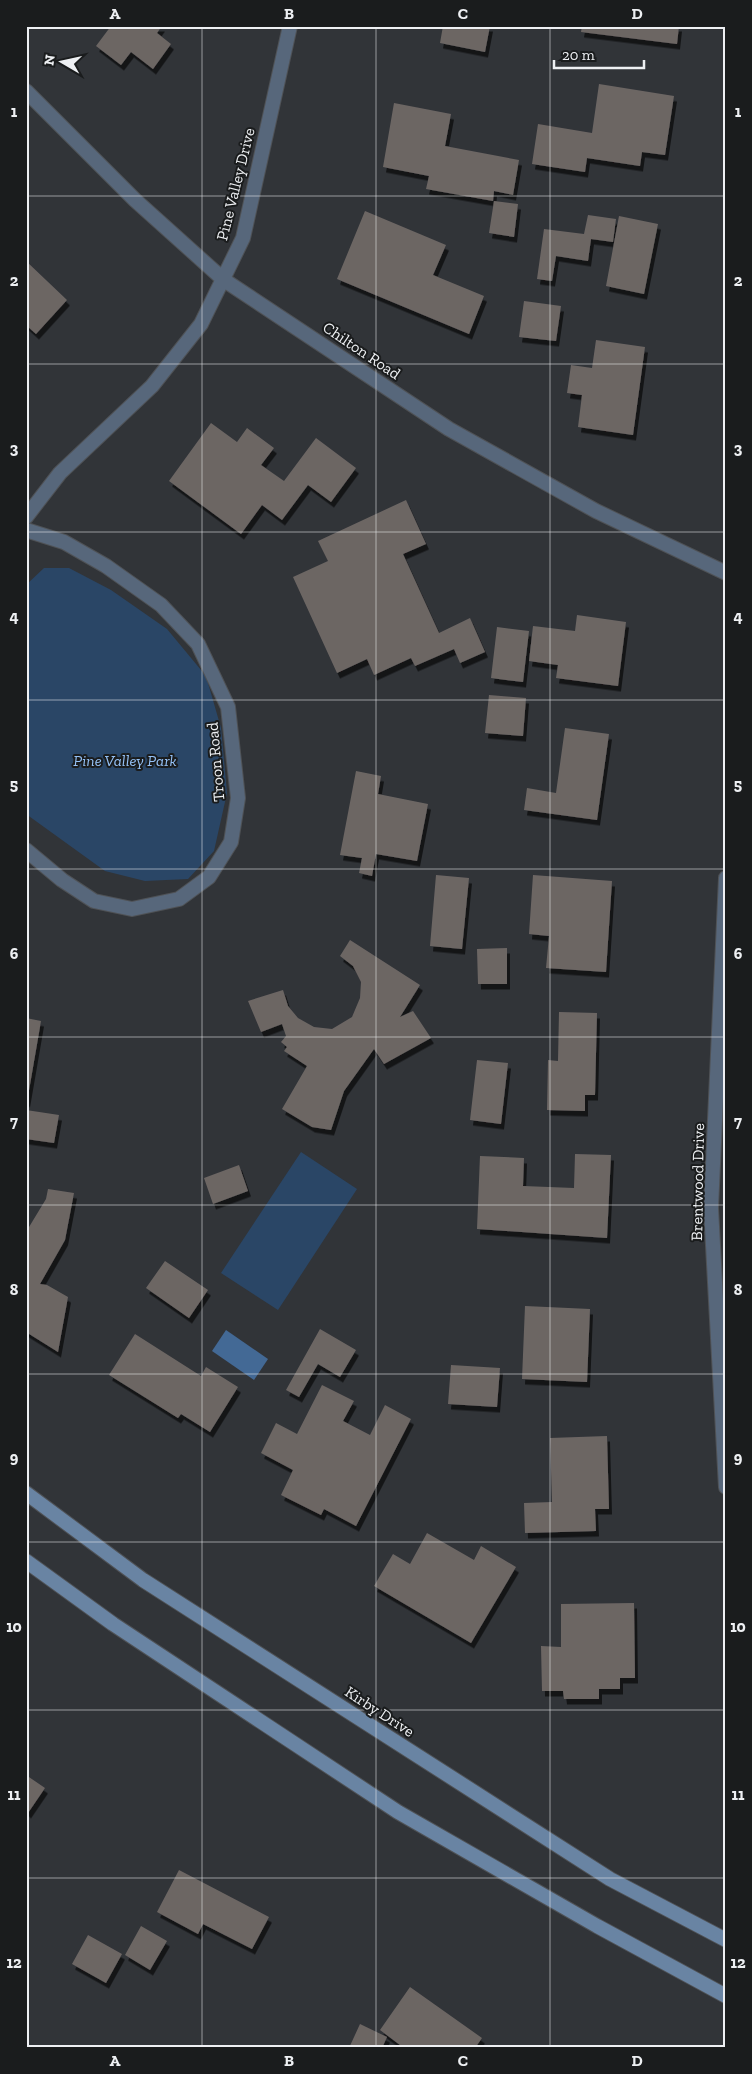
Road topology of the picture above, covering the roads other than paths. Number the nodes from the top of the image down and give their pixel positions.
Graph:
1 (290, 26) edge
2 (26, 91) edge
3 (224, 280) junction
4 (26, 517) edge
5 (26, 530) edge
6 (726, 573) edge
7 (26, 850) edge
8 (726, 878) edge
9 (726, 1487) edge
10 (26, 1493) edge
11 (26, 1561) edge
12 (726, 1940) edge
13 (726, 1996) edge

1 - 3 street, Pine Valley Drive
2 - 3 street, Chilton Road
3 - 4 street, Pine Valley Drive
3 - 6 street, Chilton Road
5 - 7 street, Troon Road
8 - 9 street, Brentwood Drive
10 - 12 main road, Kirby Drive
11 - 13 main road

